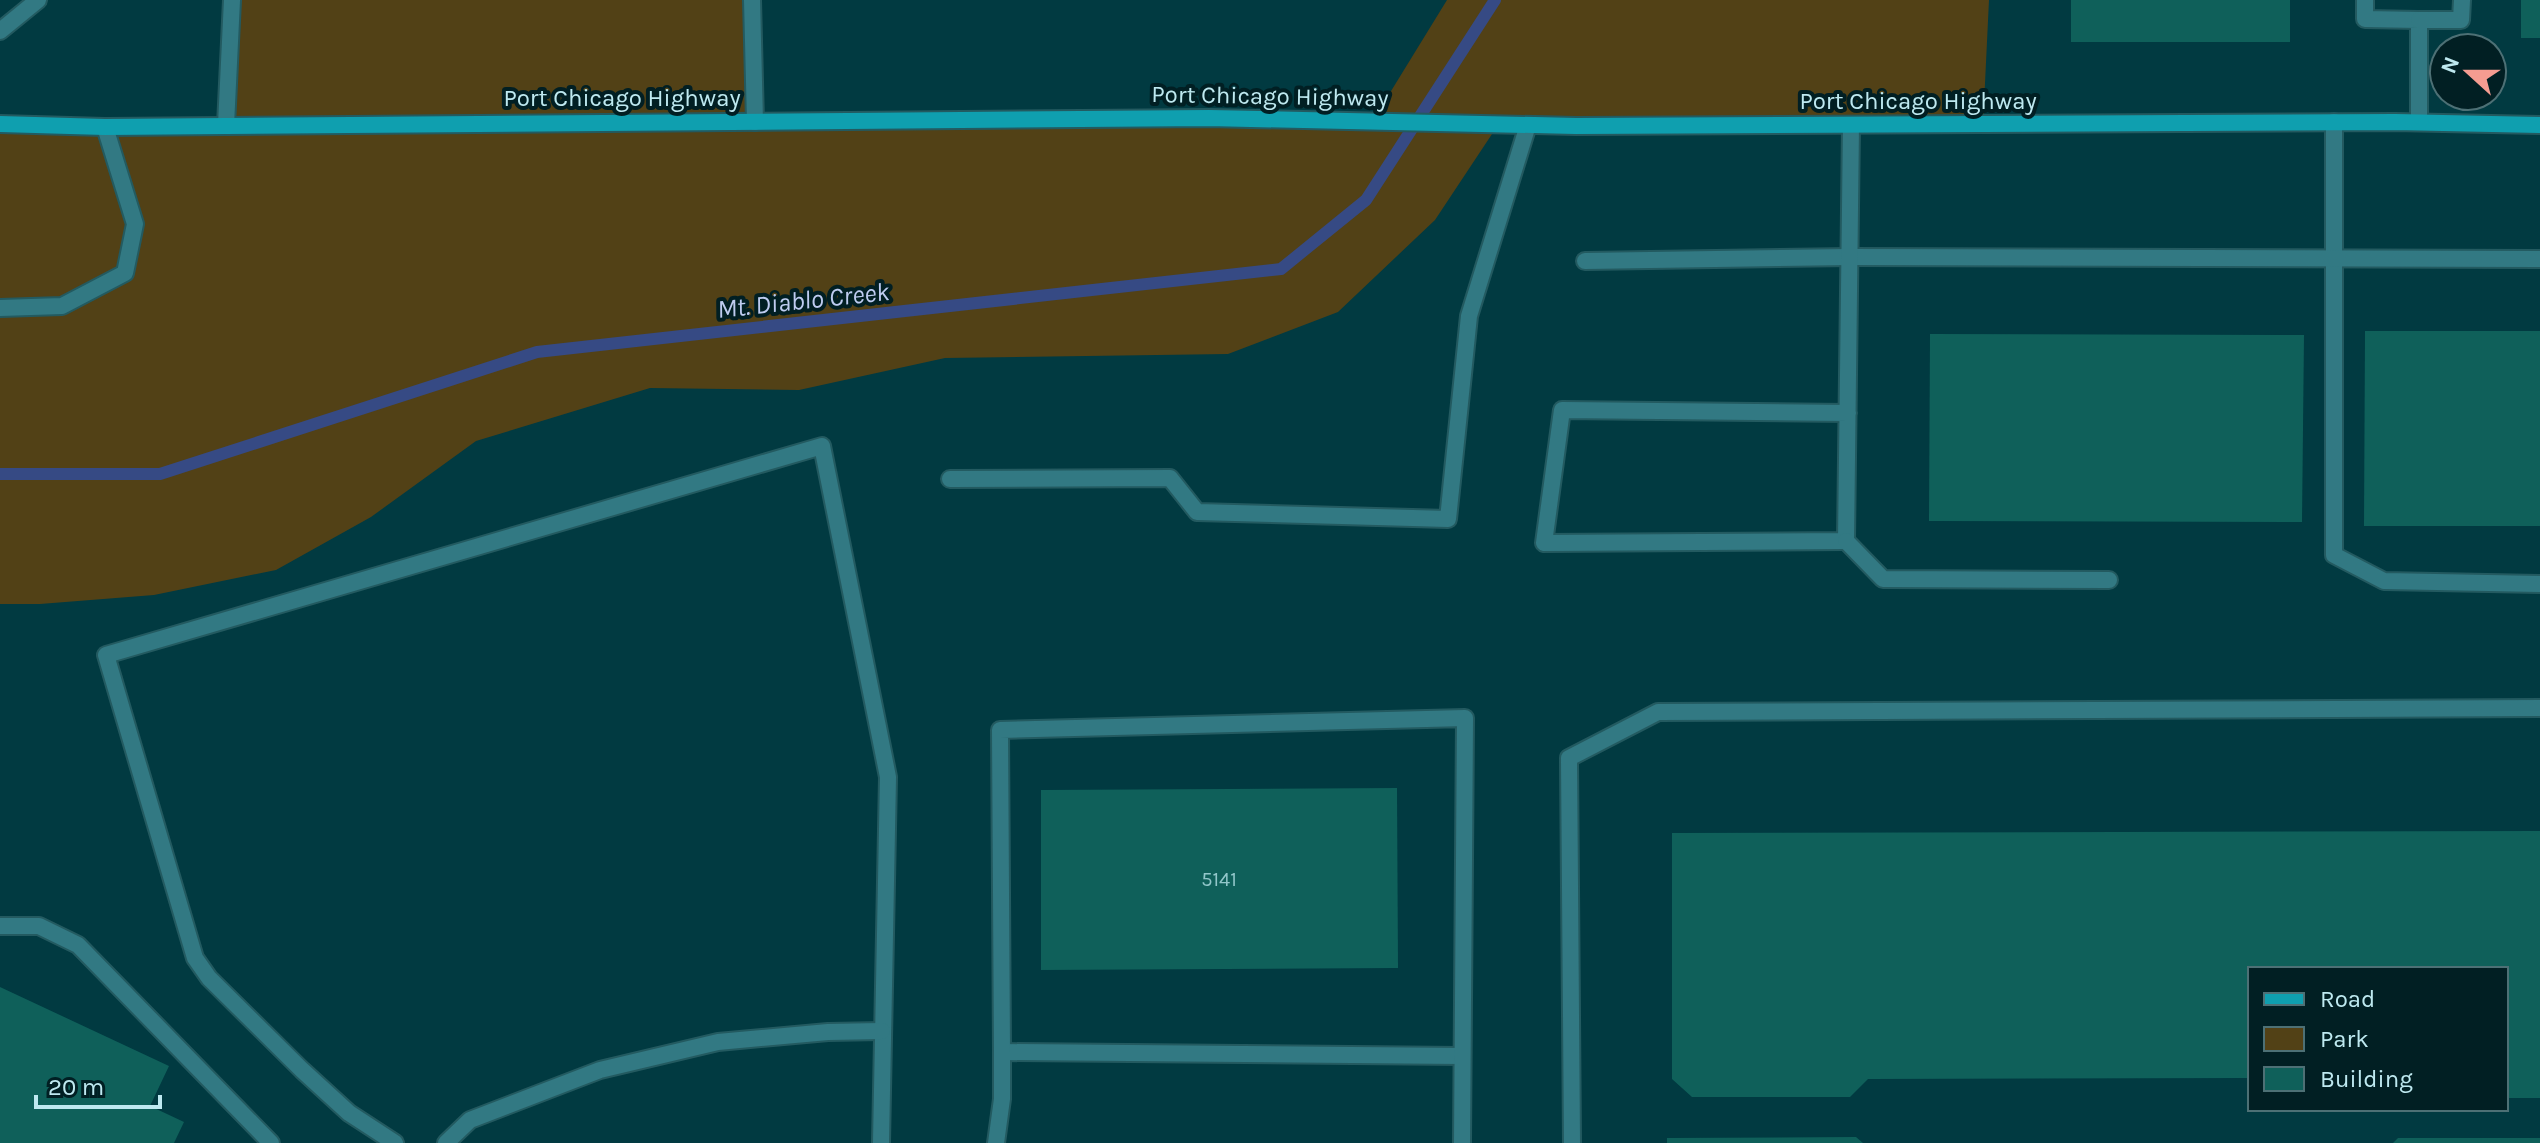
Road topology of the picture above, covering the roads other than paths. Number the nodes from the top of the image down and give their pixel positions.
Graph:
1 (38, 0) edge
2 (232, 0) edge
3 (752, 0) edge
4 (2365, 0) edge
5 (2462, 0) edge
6 (2419, 20) junction
7 (0, 31) edge
8 (755, 122) junction
9 (2334, 122) junction
10 (2419, 122) junction
11 (0, 124) edge
12 (226, 125) junction
13 (1528, 125) junction
14 (1851, 125) junction
15 (2540, 125) edge
16 (105, 127) junction
17 (1850, 257) junction
18 (2335, 259) junction
19 (2540, 259) edge
20 (1585, 261) dead end
21 (0, 308) edge
22 (1848, 413) junction
23 (950, 479) dead end
24 (1846, 541) junction
25 (2109, 580) dead end
26 (2540, 584) edge
27 (2540, 708) edge
28 (0, 926) edge
29 (882, 1031) junction
30 (1002, 1052) junction
31 (1462, 1056) junction
32 (271, 1143) edge
33 (395, 1143) edge
34 (446, 1143) edge
35 (881, 1143) edge
36 (996, 1143) edge
37 (1462, 1143) edge
38 (1572, 1143) edge

1 - 7 street
2 - 12 street
3 - 8 street
4 - 6 street
5 - 6 street
6 - 10 street
8 - 12 street, Port Chicago Highway
8 - 13 street, Port Chicago Highway
9 - 10 street, Port Chicago Highway
9 - 14 street, Port Chicago Highway
9 - 18 street
10 - 15 street, Port Chicago Highway
11 - 16 street, Port Chicago Highway
12 - 16 street, Port Chicago Highway
13 - 14 street, Port Chicago Highway
13 - 23 street
14 - 17 street
16 - 21 street
17 - 18 street
17 - 20 street
17 - 22 street
18 - 19 street
18 - 26 street
22 - 24 street
22 - 24 street
24 - 25 street
27 - 38 street
28 - 32 street
29 - 33 street
29 - 34 street
29 - 35 street
30 - 31 street
30 - 31 street
30 - 36 street
31 - 37 street

